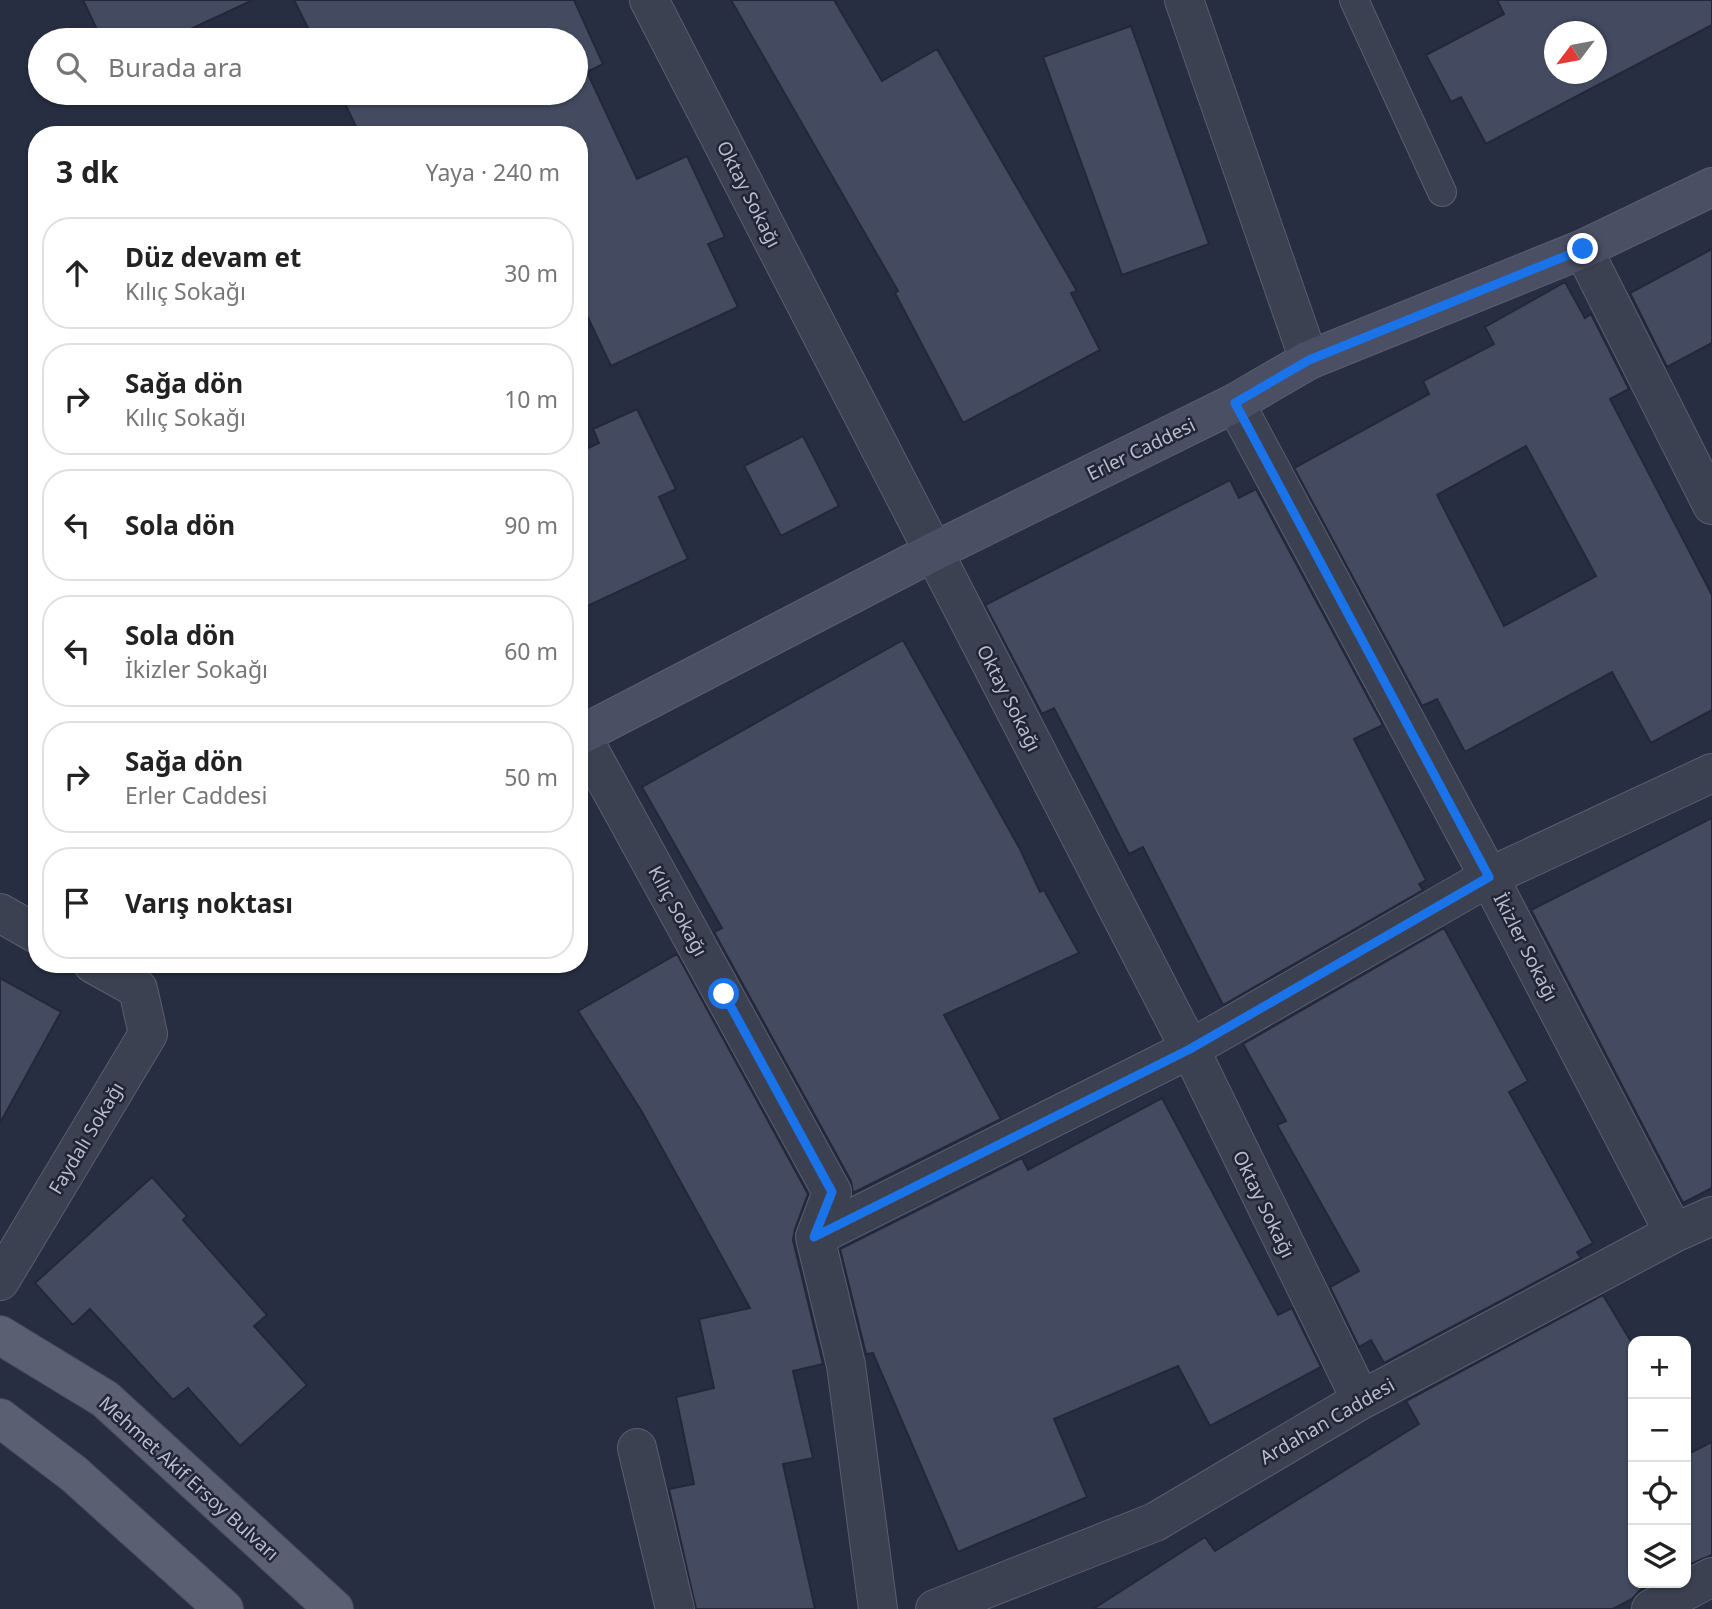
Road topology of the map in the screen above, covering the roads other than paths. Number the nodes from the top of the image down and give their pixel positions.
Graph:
1 (649, 0) edge
2 (1184, 0) edge
3 (1354, 0) edge
4 (1712, 187) edge
5 (1443, 192) dead end
6 (1583, 249) junction
7 (1309, 360) junction
8 (1235, 403) junction
9 (1712, 505) edge
10 (933, 552) junction
11 (588, 731) edge
12 (588, 748) edge
13 (1712, 773) edge
14 (1489, 877) junction
15 (0, 913) edge
16 (28, 928) edge
17 (109, 973) edge
18 (1190, 1049) junction
19 (1712, 1216) edge
20 (1674, 1233) junction
21 (814, 1237) junction
22 (0, 1281) edge
23 (0, 1335) edge
24 (1361, 1400) junction
25 (0, 1418) edge
26 (637, 1448) dead end
27 (1712, 1577) edge
28 (224, 1609) edge
29 (334, 1609) edge
30 (675, 1609) edge
31 (878, 1609) edge
32 (935, 1609) edge
33 (1651, 1609) edge

1 - 10 street, Oktay Sokağı
2 - 7 street
3 - 5 lane
4 - 6 street, Erler Caddesi
6 - 7 street, Erler Caddesi
6 - 9 street
7 - 8 street, Erler Caddesi
8 - 10 street, Erler Caddesi
8 - 14 street, İkizler Sokağı
10 - 11 street, Erler Caddesi
10 - 18 street, Oktay Sokağı
12 - 21 street, Kılıç Sokağı
13 - 14 street
14 - 18 street
14 - 20 street, İkizler Sokağı
15 - 16 street
17 - 22 street, Faydalı Sokağı
18 - 21 street
18 - 24 street, Oktay Sokağı
19 - 20 street, Ardahan Caddesi
20 - 24 street, Ardahan Caddesi
21 - 31 street
23 - 29 main road, Mehmet Akif Ersoy Bulvarı
24 - 32 street, Ardahan Caddesi
25 - 28 main road
26 - 30 street
27 - 33 street

